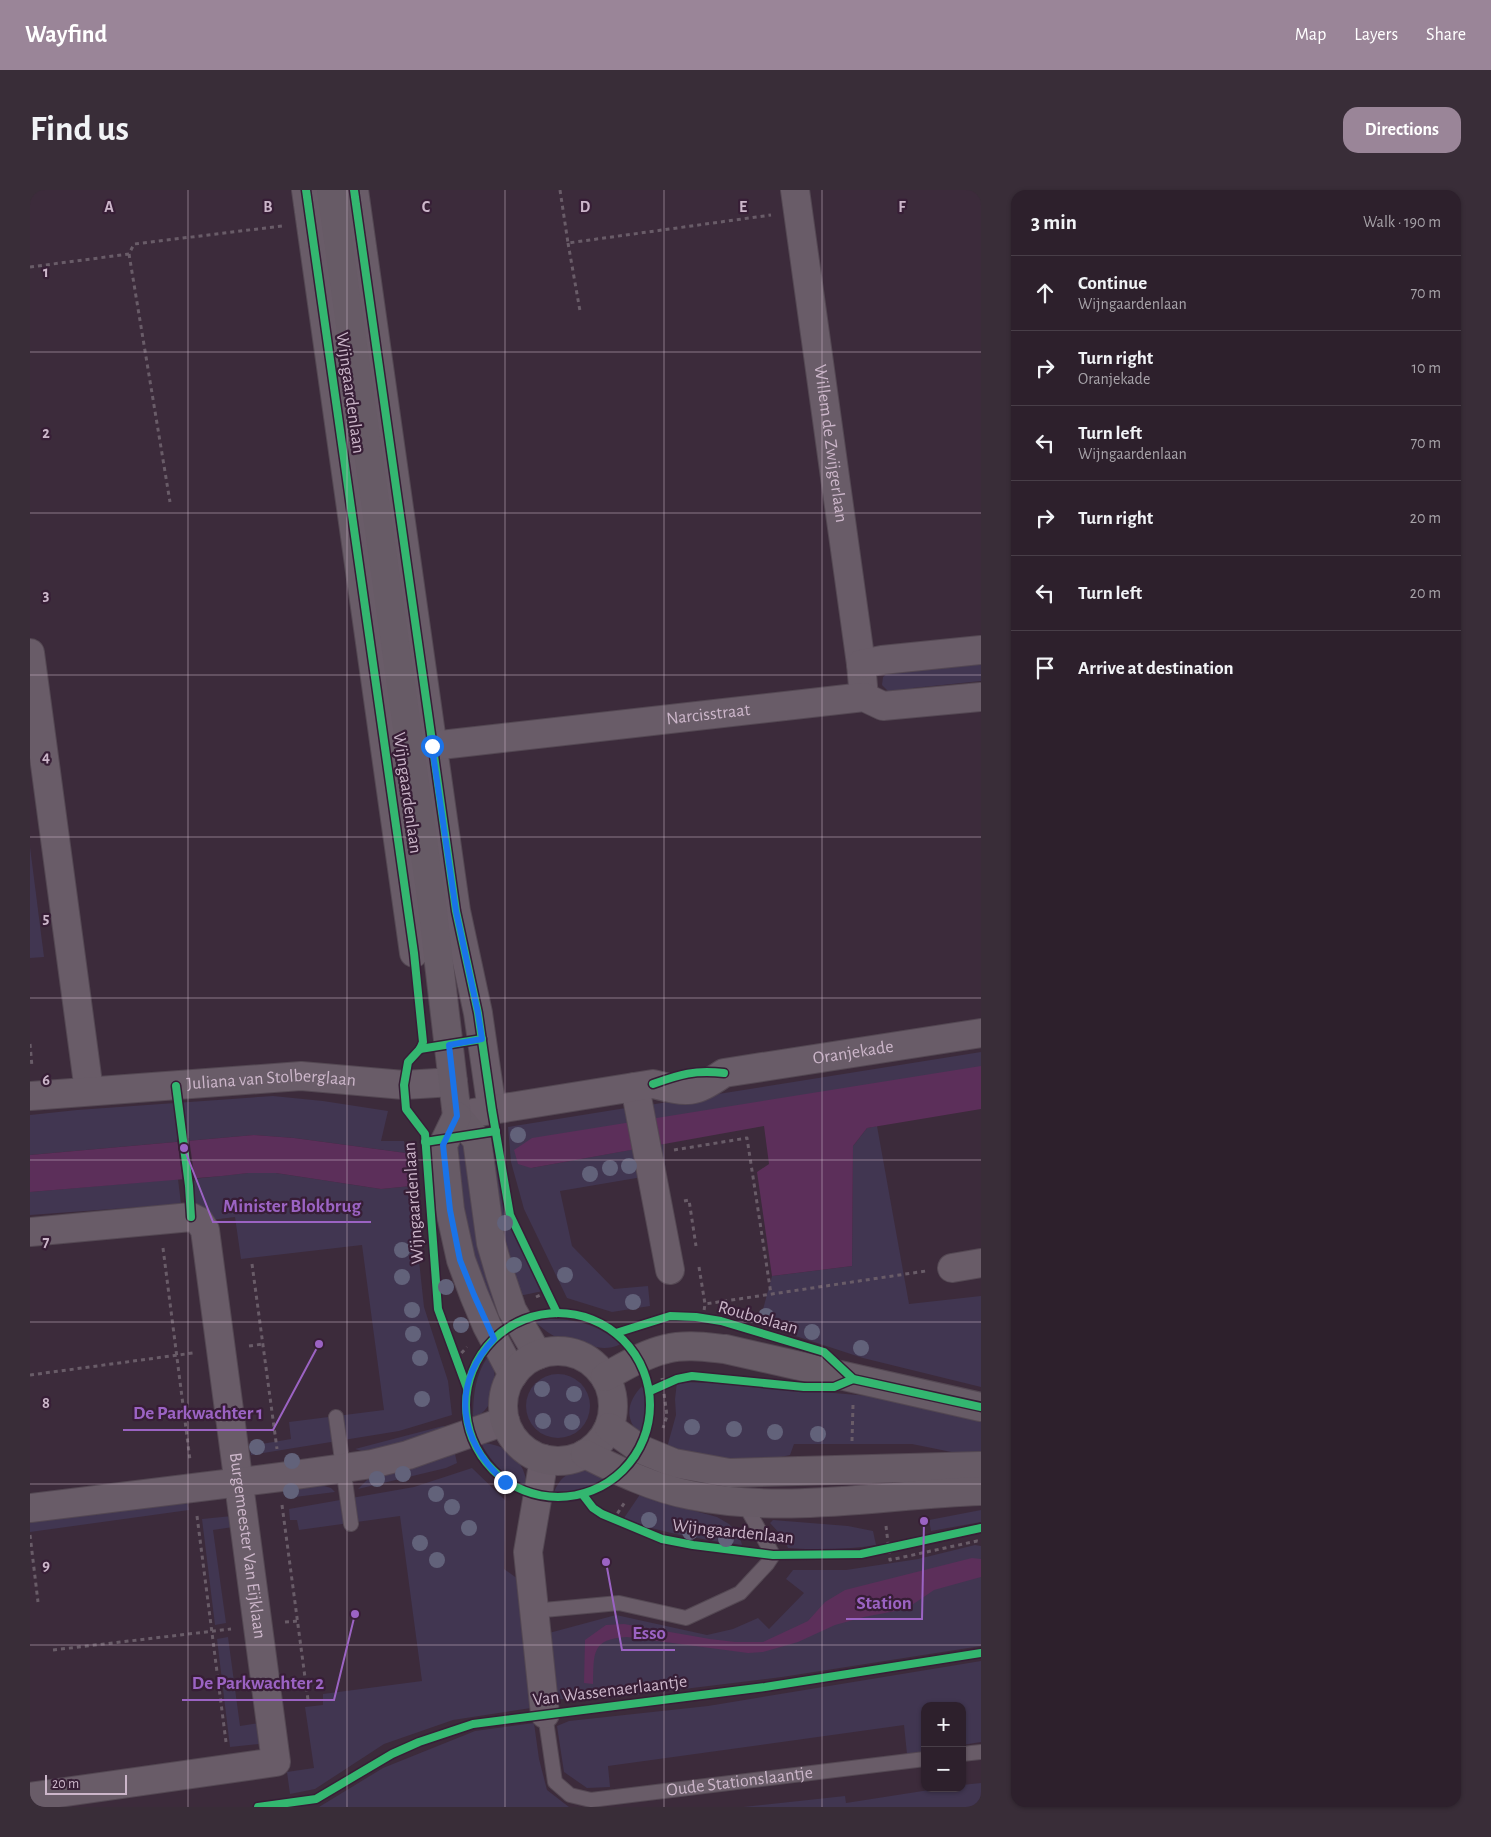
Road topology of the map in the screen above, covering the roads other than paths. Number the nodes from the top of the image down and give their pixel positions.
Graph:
1 (306, 190) edge
2 (330, 190) edge
3 (354, 190) edge
4 (796, 201) edge
5 (981, 650) edge
6 (30, 653) edge
7 (861, 664) junction
8 (981, 696) edge
9 (864, 697) junction
10 (432, 746) junction
11 (403, 869) junction
12 (432, 904) junction
13 (414, 952) dead end
14 (981, 1033) edge
15 (453, 1082) junction
16 (635, 1087) junction
17 (89, 1091) junction
18 (30, 1096) edge
19 (492, 1110) junction
20 (457, 1116) junction
21 (30, 1232) edge
22 (981, 1263) edge
23 (952, 1268) road end
24 (670, 1270) dead end
25 (538, 1355) junction
26 (513, 1375) junction
27 (605, 1377) junction
28 (981, 1408) edge
29 (336, 1416) dead end
30 (505, 1421) junction
31 (609, 1427) junction
32 (585, 1454) junction
33 (544, 1459) junction
34 (981, 1466) edge
35 (343, 1468) junction
36 (238, 1482) junction
37 (981, 1491) edge
38 (744, 1502) junction
39 (30, 1508) edge
40 (351, 1524) dead end
41 (534, 1611) junction
42 (545, 1714) joint
43 (981, 1752) edge
44 (966, 1754) edge
45 (921, 1759) edge
46 (30, 1797) edge

1 - 11 street, Wijngaardenlaan
2 - 12 main road, Wijngaardenlaan
3 - 10 street, Wijngaardenlaan
4 - 7 street, Willem de Zwijgerlaan
5 - 7 street
6 - 17 street
7 - 9 street, Willem de Zwijgerlaan
8 - 9 street, Narcisstraat
9 - 10 street, Narcisstraat
10 - 19 street, Wijngaardenlaan
11 - 12 street, Wijngaardenlaan
11 - 13 street, Wijngaardenlaan
12 - 15 main road, Wijngaardenlaan
14 - 16 street, Oranjekade
15 - 17 street, Juliana van Stolberglaan
15 - 20 main road, Wijngaardenlaan
16 - 19 street, Oranjekade
16 - 24 street
17 - 18 street, Juliana van Stolberglaan
19 - 20 street, Oranjekade
20 - 25 main road
20 - 26 main road, Wijngaardenlaan
21 - 36 street, Burgemeester Van Eijklaan
22 - 23 street
25 - 26 main road
25 - 27 main road
26 - 30 main road
27 - 28 main road, Rouboslaan
27 - 31 main road
29 - 35 lane
30 - 33 main road
30 - 35 street
31 - 32 main road
31 - 34 main road
32 - 33 main road
32 - 38 main road, Wijngaardenlaan
33 - 41 street, Oude Stationslaantje
35 - 36 street
35 - 40 lane
36 - 39 street
36 - 46 street, Burgemeester Van Eijklaan
37 - 38 main road, Wijngaardenlaan
38 - 41 lane
41 - 42 street, Oude Stationslaantje
42 - 45 lane, Oude Stationslaantje
43 - 44 lane

